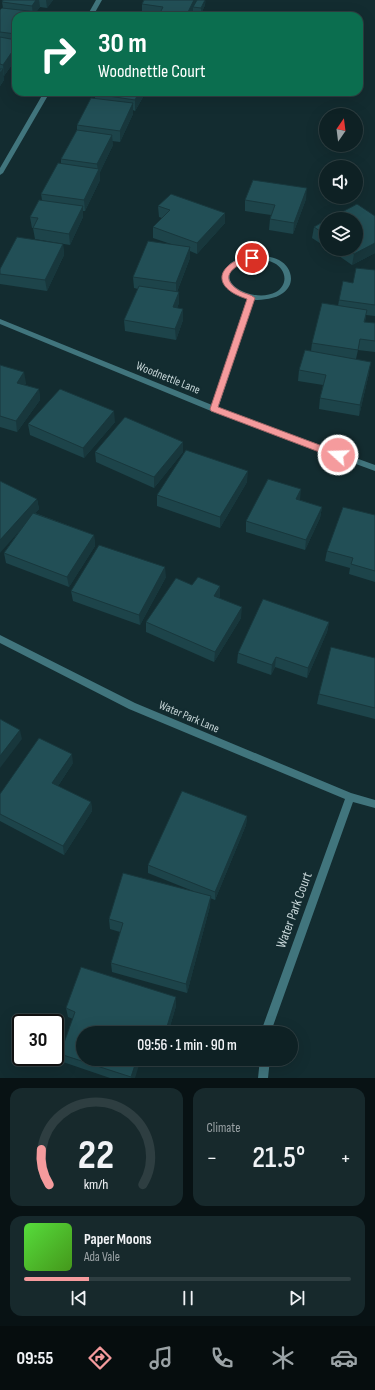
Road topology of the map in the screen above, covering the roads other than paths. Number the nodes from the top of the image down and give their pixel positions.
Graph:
1 (99, 0) edge
2 (92, 12) edge
3 (45, 96) edge
4 (0, 173) edge
5 (251, 298) junction
6 (0, 321) edge
7 (214, 409) junction
8 (375, 468) edge
9 (0, 639) edge
10 (350, 797) junction
11 (375, 804) edge
12 (268, 1026) edge
13 (264, 1066) edge
14 (263, 1078) edge

1 - 2 street
3 - 4 street
5 - 5 street
5 - 7 street
6 - 7 street, Woodnettle Lane
7 - 8 street, Woodnettle Lane
9 - 10 street, Water Park Lane
10 - 11 street, Water Park Lane
10 - 12 street, Water Park Court
13 - 14 street

